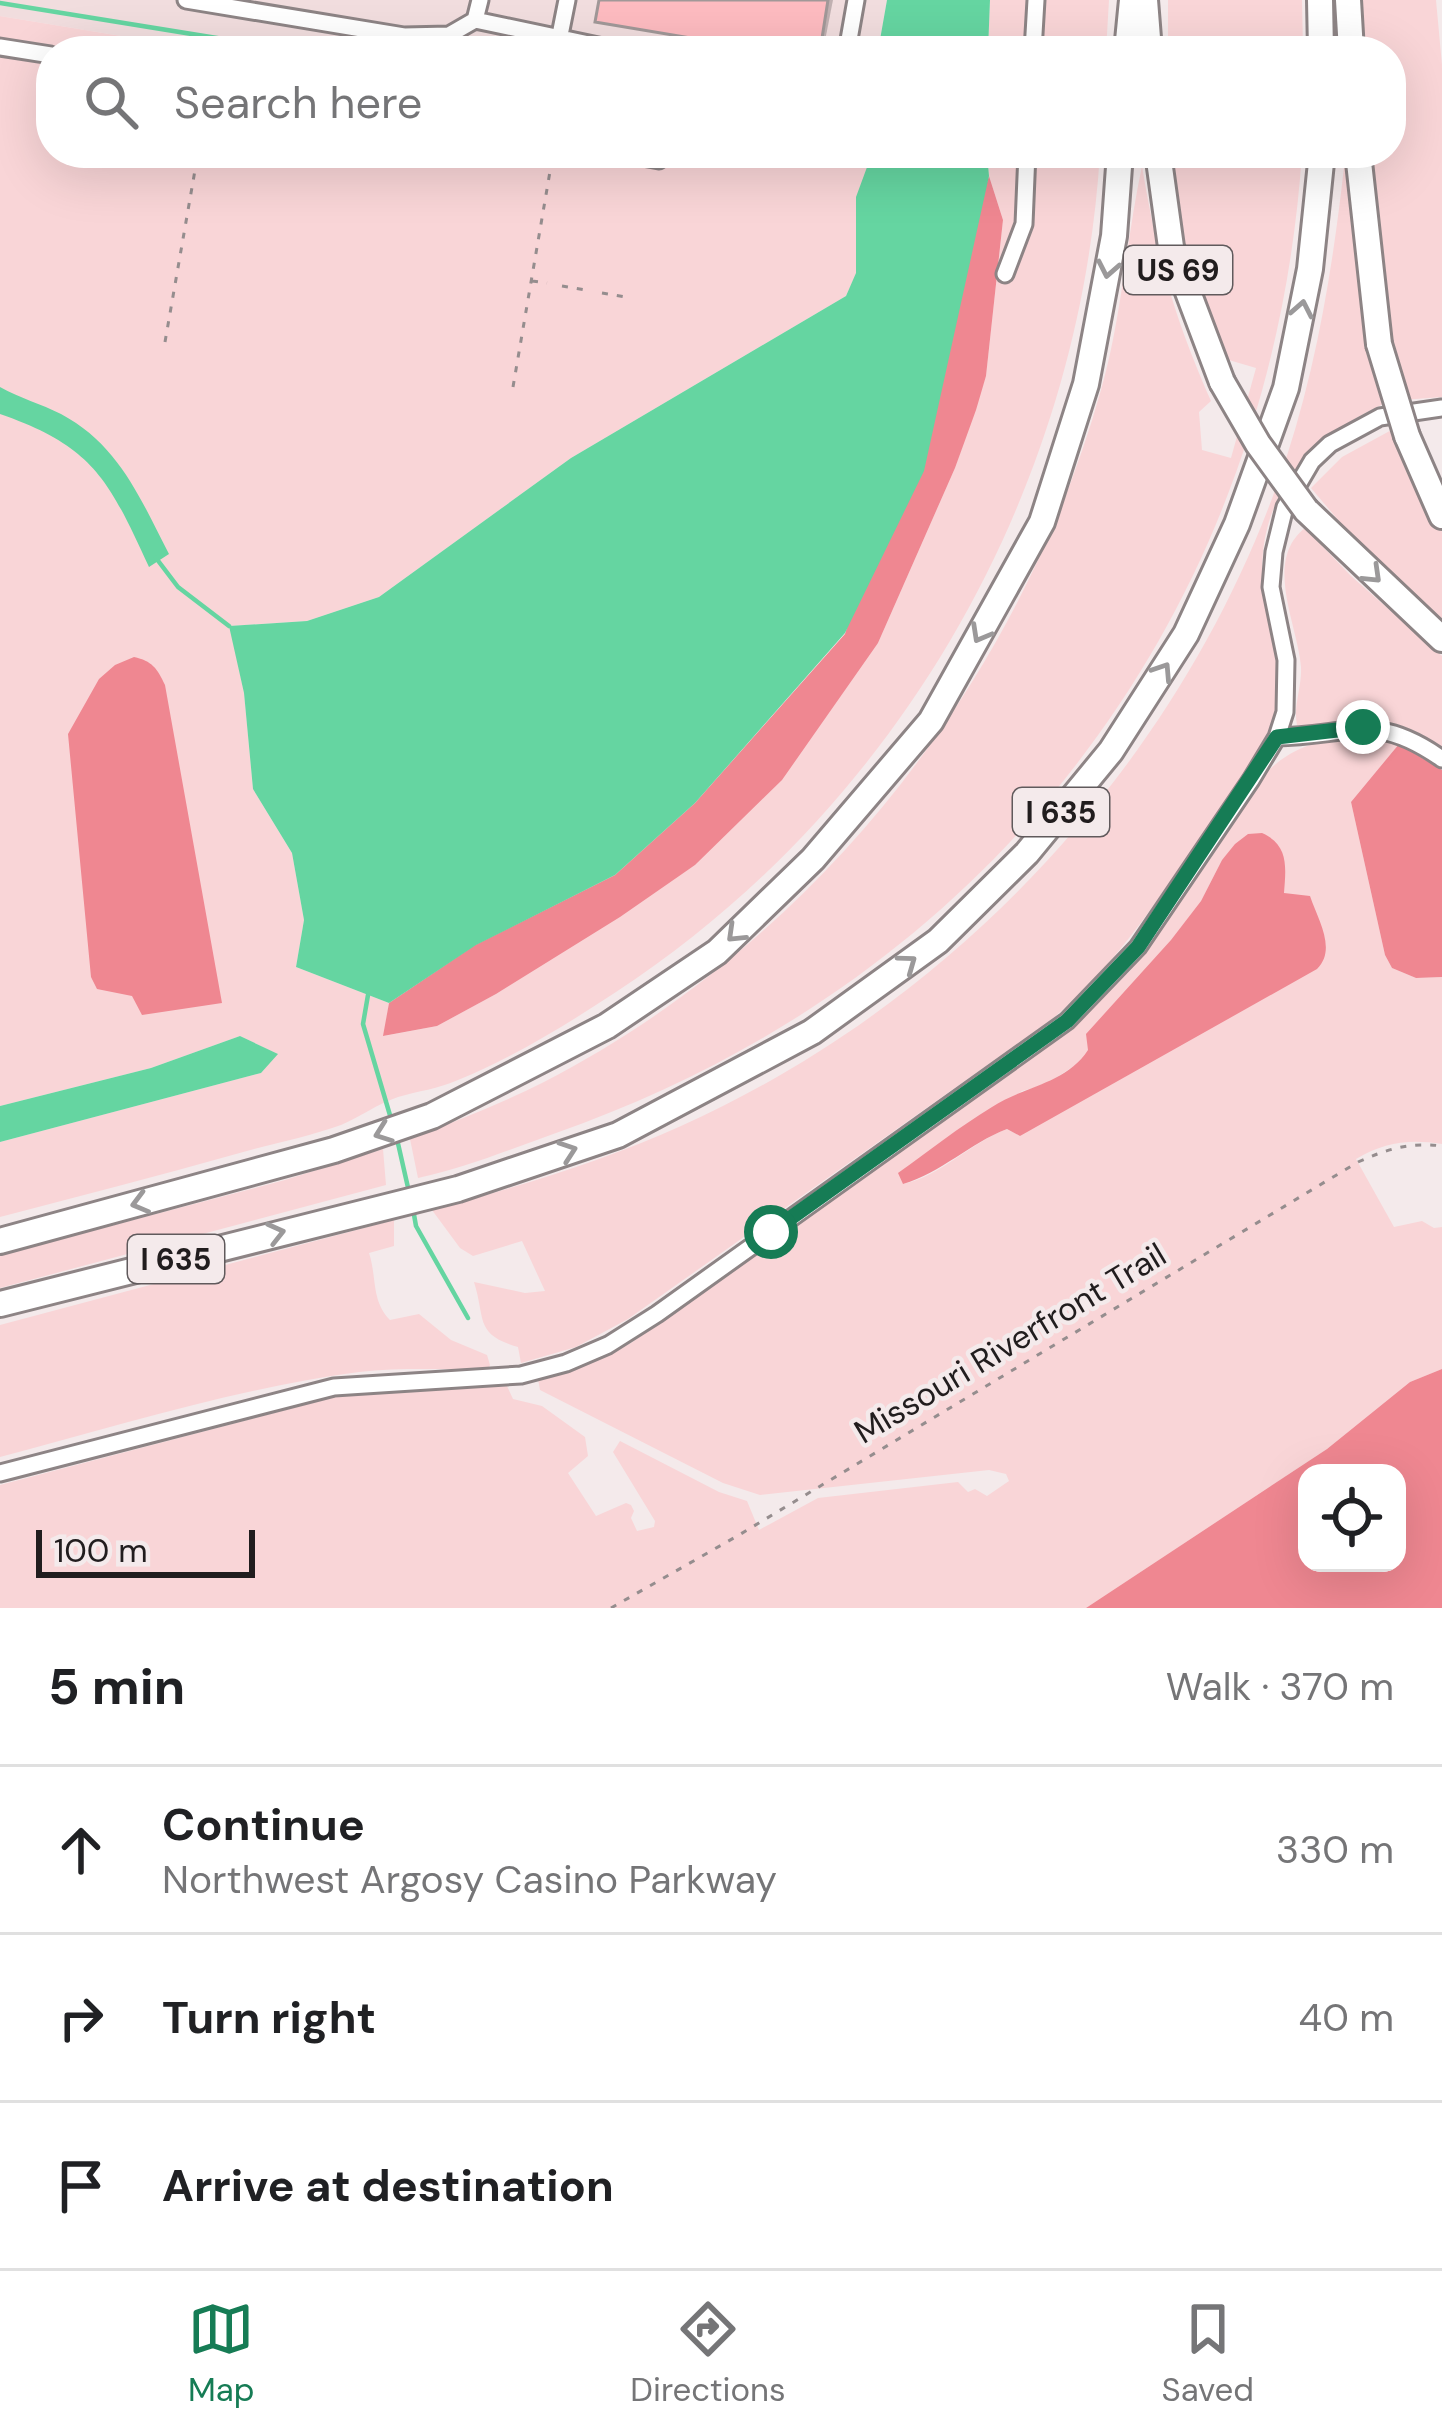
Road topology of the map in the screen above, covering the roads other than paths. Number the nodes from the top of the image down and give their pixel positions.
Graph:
1 (186, 0) edge
2 (480, 0) edge
3 (567, 0) edge
4 (856, 0) edge
5 (1036, 0) edge
6 (1132, 0) edge
7 (1145, 0) edge
8 (1320, 0) edge
9 (1348, 0) edge
10 (475, 20) junction
11 (542, 36) edge
12 (560, 36) edge
13 (850, 36) edge
14 (1034, 36) edge
15 (1128, 36) edge
16 (1148, 36) edge
17 (1321, 36) edge
18 (1350, 36) edge
19 (0, 47) edge
20 (36, 53) edge
21 (1027, 168) edge
22 (1119, 168) edge
23 (1160, 168) edge
24 (1320, 168) edge
25 (1360, 168) edge
26 (1005, 274) dead end
27 (1442, 408) edge
28 (1442, 516) edge
29 (1442, 639) edge
30 (1277, 737) junction
31 (1442, 759) edge
32 (0, 1241) edge
33 (0, 1304) edge
34 (0, 1473) edge

1 - 10 street
2 - 10 street
3 - 12 street
4 - 13 street
5 - 14 street
6 - 15 highway
7 - 16 highway
8 - 17 highway
9 - 18 highway
10 - 11 street
19 - 20 street
21 - 26 street
22 -> 32 highway, I 635
23 -> 29 highway, US 69, bridge
33 -> 24 highway, I 635
25 - 28 highway, bridge
27 - 30 street
30 - 31 street
30 - 34 street

